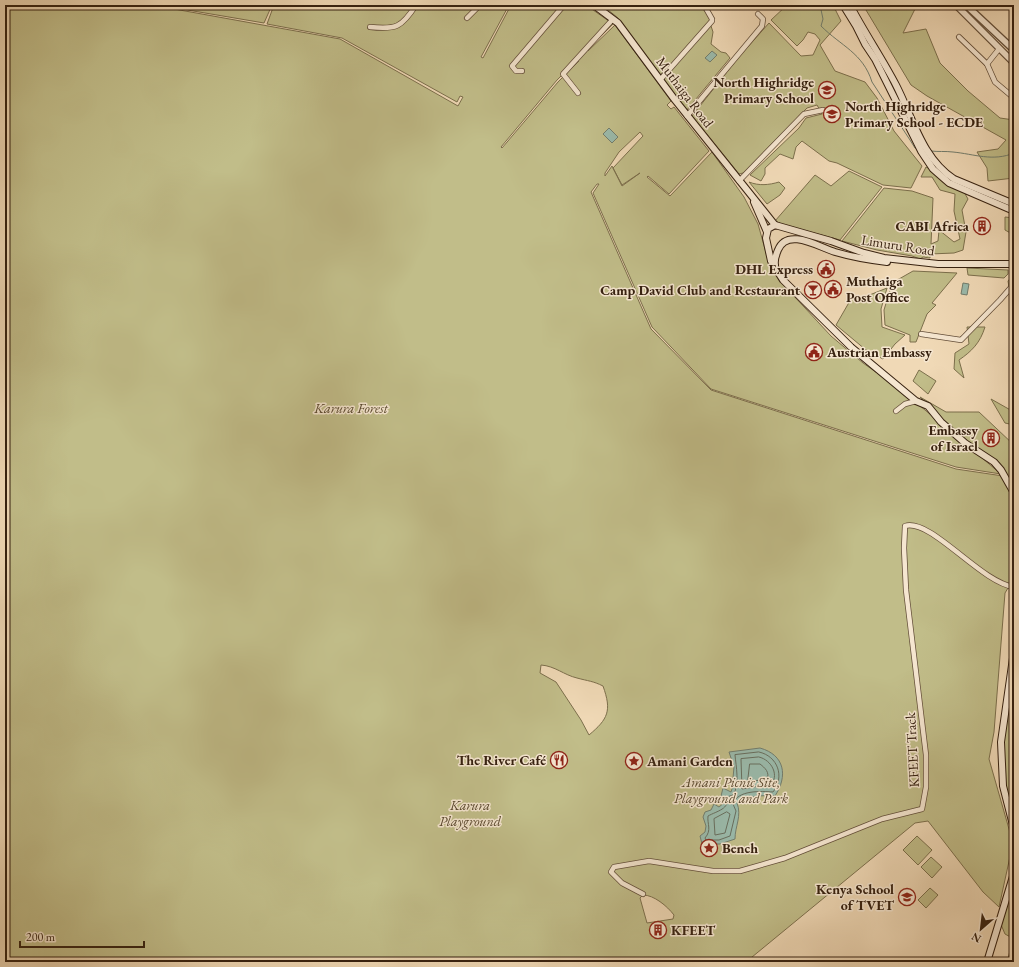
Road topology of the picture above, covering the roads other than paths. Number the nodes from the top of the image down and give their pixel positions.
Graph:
1 (416, 5) edge
2 (480, 5) edge
3 (564, 5) edge
4 (594, 5) edge
5 (704, 5) edge
6 (843, 5) edge
7 (850, 5) edge
8 (956, 5) edge
9 (966, 5) edge
10 (758, 14) dead end
11 (468, 18) dead end
12 (613, 19) junction
13 (370, 26) dead end
14 (959, 37) dead end
15 (999, 49) junction
16 (1014, 50) edge
17 (1014, 63) edge
18 (987, 64) junction
19 (522, 71) dead end
20 (660, 80) junction
21 (578, 93) dead end
22 (1014, 98) edge
23 (823, 110) dead end
24 (687, 116) junction
25 (920, 144) junction
26 (924, 151) junction
27 (738, 181) junction
28 (752, 197) junction
29 (1014, 204) edge
30 (1014, 212) edge
31 (775, 225) junction
32 (783, 228) junction
33 (766, 232) junction
34 (767, 241) junction
35 (782, 243) junction
36 (1014, 266) edge
37 (776, 270) junction
38 (1014, 284) edge
39 (921, 334) dead end
40 (916, 401) junction
41 (896, 411) dead end
42 (1014, 493) edge
43 (1014, 587) edge
44 (1014, 651) edge
45 (1014, 829) edge
46 (1014, 873) edge
47 (643, 894) dead end
48 (986, 962) edge

1 - 13 street
2 - 11 street
3 - 19 street
4 - 12 main road, Muthaiga Road
5 - 20 street
6 - 25 main road
7 - 25 main road
8 - 15 street
9 - 16 street
10 - 24 street
12 - 20 main road, Muthaiga Road
12 - 21 street
14 - 18 street
15 - 17 street
15 - 18 street
18 - 22 street
20 - 24 main road, Muthaiga Road
23 - 27 street
24 - 27 main road, Muthaiga Road
25 - 26 main road
26 - 29 main road
26 - 30 main road
27 - 28 main road, Muthaiga Road
28 - 31 main road, Muthaiga Road
28 - 33 main road, Muthaiga Road
31 - 32 main road, Limuru Road
31 - 33 main road
32 - 35 main road
32 - 36 main road, Limuru Road
33 - 34 main road
34 - 35 main road, Limuru Road
34 - 37 main road
35 - 36 main road, Limuru Road
35 - 37 main road
37 - 40 main road
38 - 39 street
40 - 41 street
40 - 42 main road
43 - 47 street, KFEET Track
44 - 45 main road
46 - 48 main road

